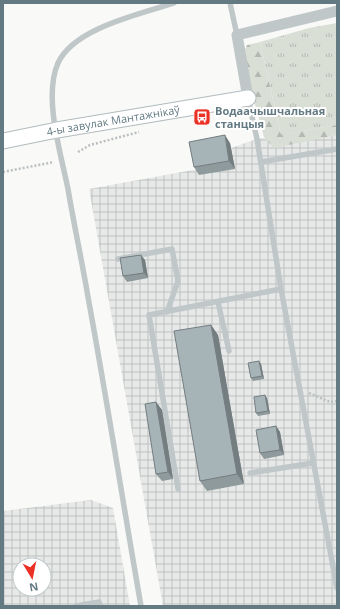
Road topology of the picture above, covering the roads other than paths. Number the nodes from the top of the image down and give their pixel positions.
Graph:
1 (174, 3) edge
2 (230, 3) edge
3 (337, 11) edge
4 (237, 35) junction
5 (248, 98) junction
6 (56, 130) junction
7 (3, 142) edge
8 (337, 149) edge
9 (261, 162) junction
10 (118, 259) dead end
11 (281, 289) junction
12 (218, 302) junction
13 (167, 312) junction
14 (229, 351) dead end
15 (313, 463) junction
16 (250, 473) dead end
17 (178, 489) dead end
18 (337, 588) edge
19 (76, 606) edge
20 (100, 606) edge
21 (141, 606) edge

1 - 6 lane
2 - 4 lane
3 - 4 street
4 - 5 street
5 - 6 street, 4-ы завулак Мантажнікаў
5 - 9 lane
6 - 7 street, 4-ы завулак Мантажнікаў
6 - 21 lane
8 - 9 lane
9 - 11 lane
10 - 13 lane
11 - 12 lane
11 - 15 lane
12 - 13 lane
12 - 14 lane
13 - 17 lane
15 - 16 lane
15 - 18 lane
19 - 20 lane

